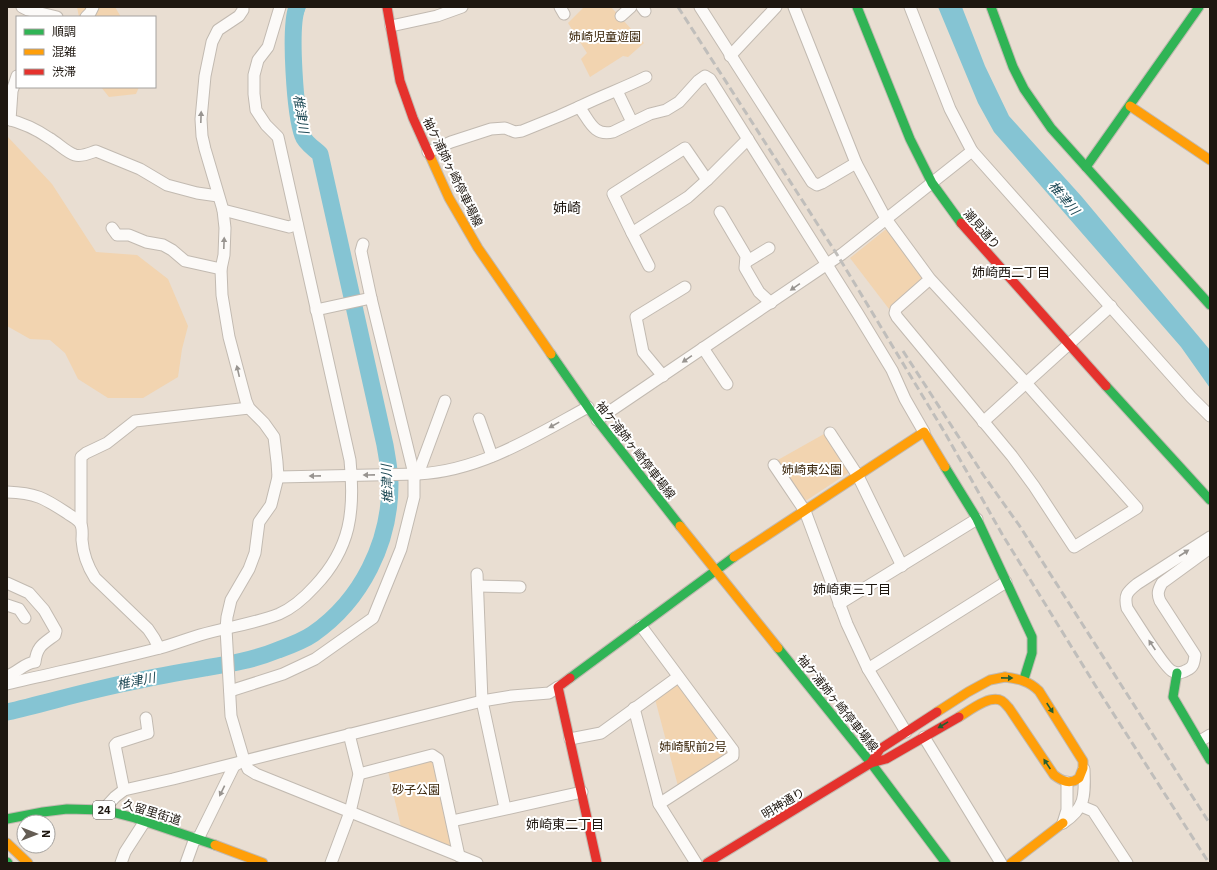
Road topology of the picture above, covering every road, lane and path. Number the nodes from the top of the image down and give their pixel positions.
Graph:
1 (22, 7) edge
2 (93, 7) edge
3 (243, 7) edge
4 (280, 7) edge
5 (387, 7) edge
6 (462, 7) edge
7 (631, 7) edge
8 (700, 7) edge
9 (776, 7) edge
10 (794, 7) edge
11 (857, 7) edge
12 (910, 7) edge
13 (991, 7) edge
14 (1199, 7) edge
15 (51, 16) edge
16 (87, 16) edge
17 (621, 16) dead end
18 (391, 26) junction
19 (730, 56) junction
20 (646, 77) dead end
21 (16, 79) edge
22 (617, 91) junction
23 (579, 106) junction
24 (1130, 106) junction
25 (8, 120) edge
26 (632, 122) junction
27 (748, 140) junction
28 (972, 151) junction
29 (428, 152) junction
30 (1210, 160) edge
31 (856, 163) junction
32 (1086, 167) junction
33 (707, 180) junction
34 (932, 183) junction
35 (218, 196) junction
36 (223, 210) junction
37 (720, 212) dead end
38 (886, 219) junction
39 (297, 224) junction
40 (112, 228) dead end
41 (632, 233) junction
42 (363, 244) dead end
43 (769, 248) dead end
44 (746, 262) junction
45 (645, 263) dead end
46 (827, 264) junction
47 (220, 268) junction
48 (930, 279) junction
49 (685, 287) dead end
50 (371, 298) junction
51 (771, 303) junction
52 (1210, 305) edge
53 (1111, 306) junction
54 (316, 310) junction
55 (1069, 345) junction
56 (703, 348) junction
57 (663, 376) junction
58 (1026, 383) junction
59 (727, 384) dead end
60 (445, 401) dead end
61 (588, 407) junction
62 (249, 408) junction
63 (1210, 416) edge
64 (479, 419) dead end
65 (597, 420) junction
66 (983, 422) junction
67 (924, 432) junction
68 (830, 433) dead end
69 (492, 456) junction
70 (774, 465) dead end
71 (416, 474) junction
72 (352, 476) junction
73 (858, 476) junction
74 (278, 477) junction
75 (7, 492) edge
76 (1210, 500) edge
77 (805, 511) junction
78 (977, 519) junction
79 (81, 524) junction
80 (1210, 537) edge
81 (1210, 548) edge
82 (902, 566) junction
83 (716, 571) junction
84 (477, 574) dead end
85 (1006, 582) junction
86 (7, 583) edge
87 (478, 586) junction
88 (520, 587) dead end
89 (839, 604) junction
90 (7, 605) edge
91 (25, 618) dead end
92 (641, 626) junction
93 (226, 629) junction
94 (159, 648) junction
95 (35, 662) junction
96 (868, 669) junction
97 (1177, 673) junction
98 (7, 676) edge
99 (44, 676) junction
100 (678, 677) junction
101 (1024, 679) junction
102 (7, 684) edge
103 (558, 687) junction
104 (230, 691) junction
105 (482, 701) junction
106 (634, 708) junction
107 (146, 718) dead end
108 (906, 732) junction
109 (349, 734) junction
110 (1210, 735) edge
111 (924, 737) junction
112 (570, 739) junction
113 (1200, 742) junction
114 (244, 760) junction
115 (1210, 760) edge
116 (871, 763) junction
117 (1084, 769) junction
118 (359, 774) junction
119 (1066, 782) junction
120 (124, 790) junction
121 (582, 792) junction
122 (659, 804) junction
123 (1081, 806) junction
124 (505, 808) junction
125 (103, 810) junction
126 (350, 812) junction
127 (7, 819) edge
128 (145, 821) junction
129 (452, 821) junction
130 (1063, 823) junction
131 (196, 839) junction
132 (7, 843) edge
133 (459, 856) junction
134 (1018, 861) edge
135 (28, 863) edge
136 (121, 863) edge
137 (186, 863) edge
138 (263, 863) edge
139 (330, 863) edge
140 (477, 863) edge
141 (598, 863) edge
142 (696, 863) edge
143 (707, 863) edge
144 (946, 863) edge
145 (1001, 863) edge
146 (1127, 863) edge

1 - 15 street
2 - 16 street
35 -> 3 street
4 - 39 street
5 - 18 street, 袖ケ浦姉ヶ崎停車場線
6 - 18 street
7 - 17 street
8 - 19 street
9 - 19 street
10 - 31 street
11 - 34 street, 潮見通り
12 - 28 street
13 - 32 street
14 - 24 street
18 - 29 street, 袖ケ浦姉ヶ崎停車場線
19 - 31 street
20 - 22 street
21 - 25 street
22 - 23 street
22 - 26 street
23 - 26 street
23 - 29 street
24 - 30 street
24 - 32 street
25 - 35 street
26 - 27 street
27 - 33 street
27 - 46 street
28 - 34 street
28 - 53 street
29 - 61 street, 袖ケ浦姉ヶ崎停車場線
31 - 38 street
32 - 52 street
33 - 41 street
33 - 41 street
34 - 38 street
34 - 55 street, 潮見通り
35 - 36 street
36 - 39 street
47 -> 36 street
37 - 44 street
38 - 46 street
38 - 48 street
39 - 54 street
40 - 47 street
41 - 45 street
42 - 50 street
43 - 44 street
44 - 51 street
46 -> 51 street
46 - 67 street
62 -> 47 street
48 - 58 street
48 - 66 street
49 - 57 street
50 - 54 street
50 - 71 street
51 - 56 street
53 - 55 street
53 - 63 street
54 - 72 street
55 - 58 street
55 - 76 street, 潮見通り
56 -> 57 street
56 - 59 street
57 - 65 street
58 - 66 street
58 - 66 street
60 - 71 street
61 - 65 street, 袖ケ浦姉ヶ崎停車場線
61 -> 69 street
62 - 74 street
62 - 79 street
64 - 69 street
65 - 83 street, 袖ケ浦姉ヶ崎停車場線
67 - 73 street
67 - 78 street
68 - 73 street
69 - 71 street
70 - 77 street
71 -> 72 street
71 - 104 street
72 -> 74 street
72 - 93 street
73 - 77 street
73 - 82 street
74 - 93 street
75 - 79 street
77 - 83 street
77 - 89 street
78 - 82 street
78 - 85 street
79 - 94 street
97 -> 80 street
81 - 97 street
82 - 89 street
83 - 92 street
83 - 116 street, 袖ケ浦姉ヶ崎停車場線
84 - 87 street
85 - 96 street
85 - 101 street
86 - 95 street
87 - 88 street
87 - 105 street
89 - 96 street
90 - 91 street
92 - 100 street
92 - 103 street
93 - 94 street
93 - 104 street
94 - 99 street
95 - 98 street
95 - 99 street
96 - 108 street
97 - 113 street
99 - 102 street
100 - 106 street
100 - 122 street
108 -> 101 street, 明神通り
101 -> 117 street
103 - 105 street
103 - 112 street
104 - 114 street
105 - 109 street
105 - 124 street
106 - 112 street
106 - 122 street
107 - 120 street
108 - 116 street, 明神通り
109 - 114 street
109 - 118 street
110 - 113 street
111 - 116 street, 明神通り
119 -> 111 street, 明神通り
111 - 145 street
112 - 121 street
113 - 115 street
114 - 120 street
114 - 126 street
114 -> 131 street
116 - 143 street, 明神通り
116 - 144 street, 袖ケ浦姉ヶ崎停車場線
117 - 119 street
117 - 123 street
118 - 126 street
118 - 129 street
119 - 130 street
120 - 125 street
121 - 124 street
121 - 141 street
122 - 142 street
123 - 130 street
123 - 146 street
124 - 129 street
125 - 127 street, 久留里街道 / 24
125 - 128 street, 久留里街道 / 24
126 - 133 street
126 - 139 street
128 - 131 street, 久留里街道 / 24
128 - 136 street
129 - 133 street
130 - 134 street
131 - 137 street
131 - 138 street, 久留里街道 / 24
132 - 135 street
133 - 140 street

